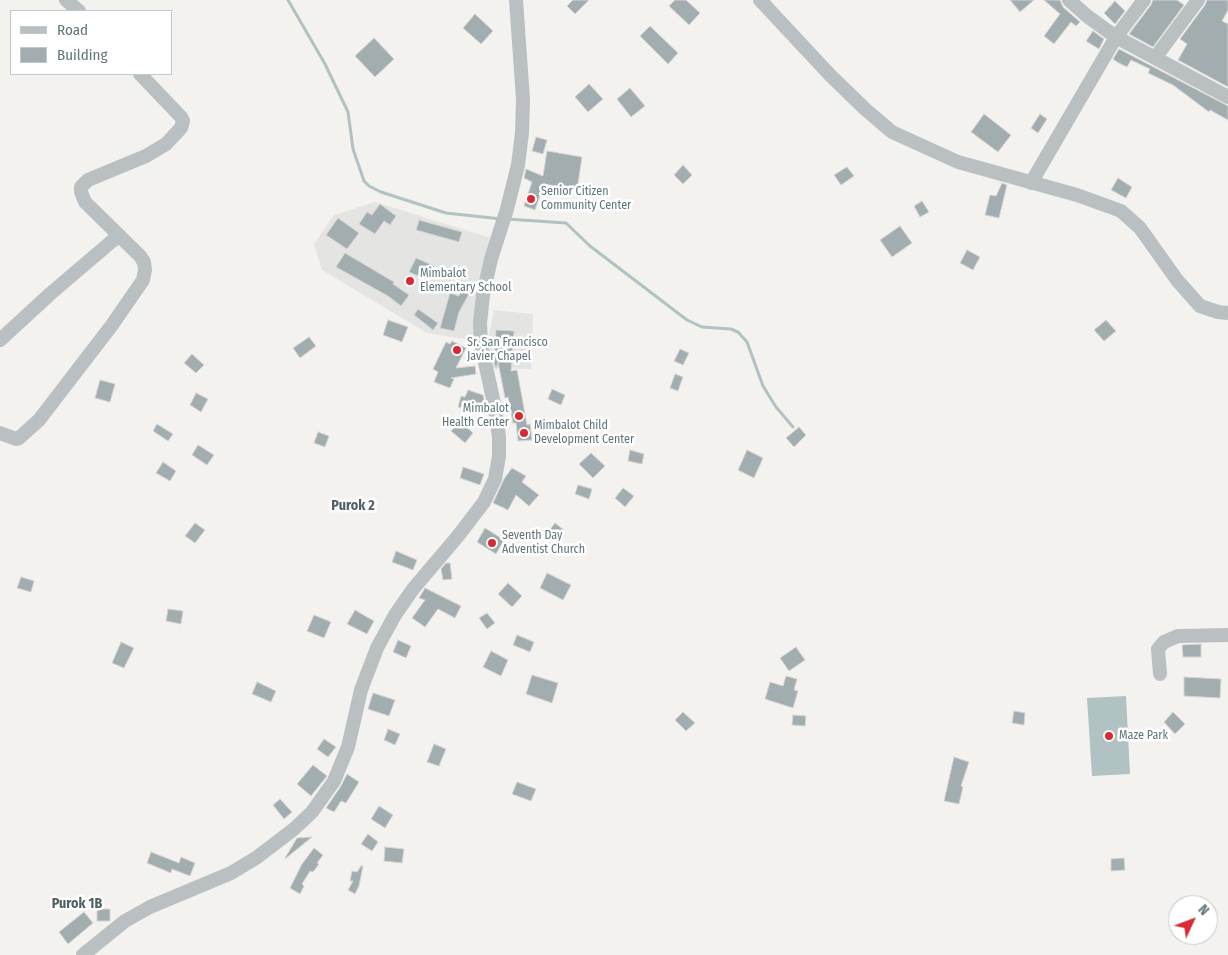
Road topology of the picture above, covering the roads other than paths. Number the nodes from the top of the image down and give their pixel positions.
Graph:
1 (66, 0) edge
2 (516, 0) edge
3 (760, 0) edge
4 (1069, 0) edge
5 (1086, 0) edge
6 (1144, 0) edge
7 (1190, 3) edge
8 (78, 10) edge
9 (1087, 16) junction
10 (1116, 38) junction
11 (1155, 58) junction
12 (141, 75) edge
13 (1228, 97) edge
14 (1031, 183) junction
15 (118, 236) junction
16 (1228, 313) edge
17 (0, 340) edge
18 (0, 433) edge
19 (1228, 635) edge
20 (1160, 674) dead end
21 (83, 955) edge

1 - 8 street
2 - 21 street
3 - 14 street
4 - 9 street
5 - 9 street
6 - 10 street
7 - 11 street
9 - 10 street
10 - 11 street
10 - 14 street
11 - 13 street
12 - 15 street
14 - 16 street
15 - 17 street
15 - 18 street
19 - 20 street

